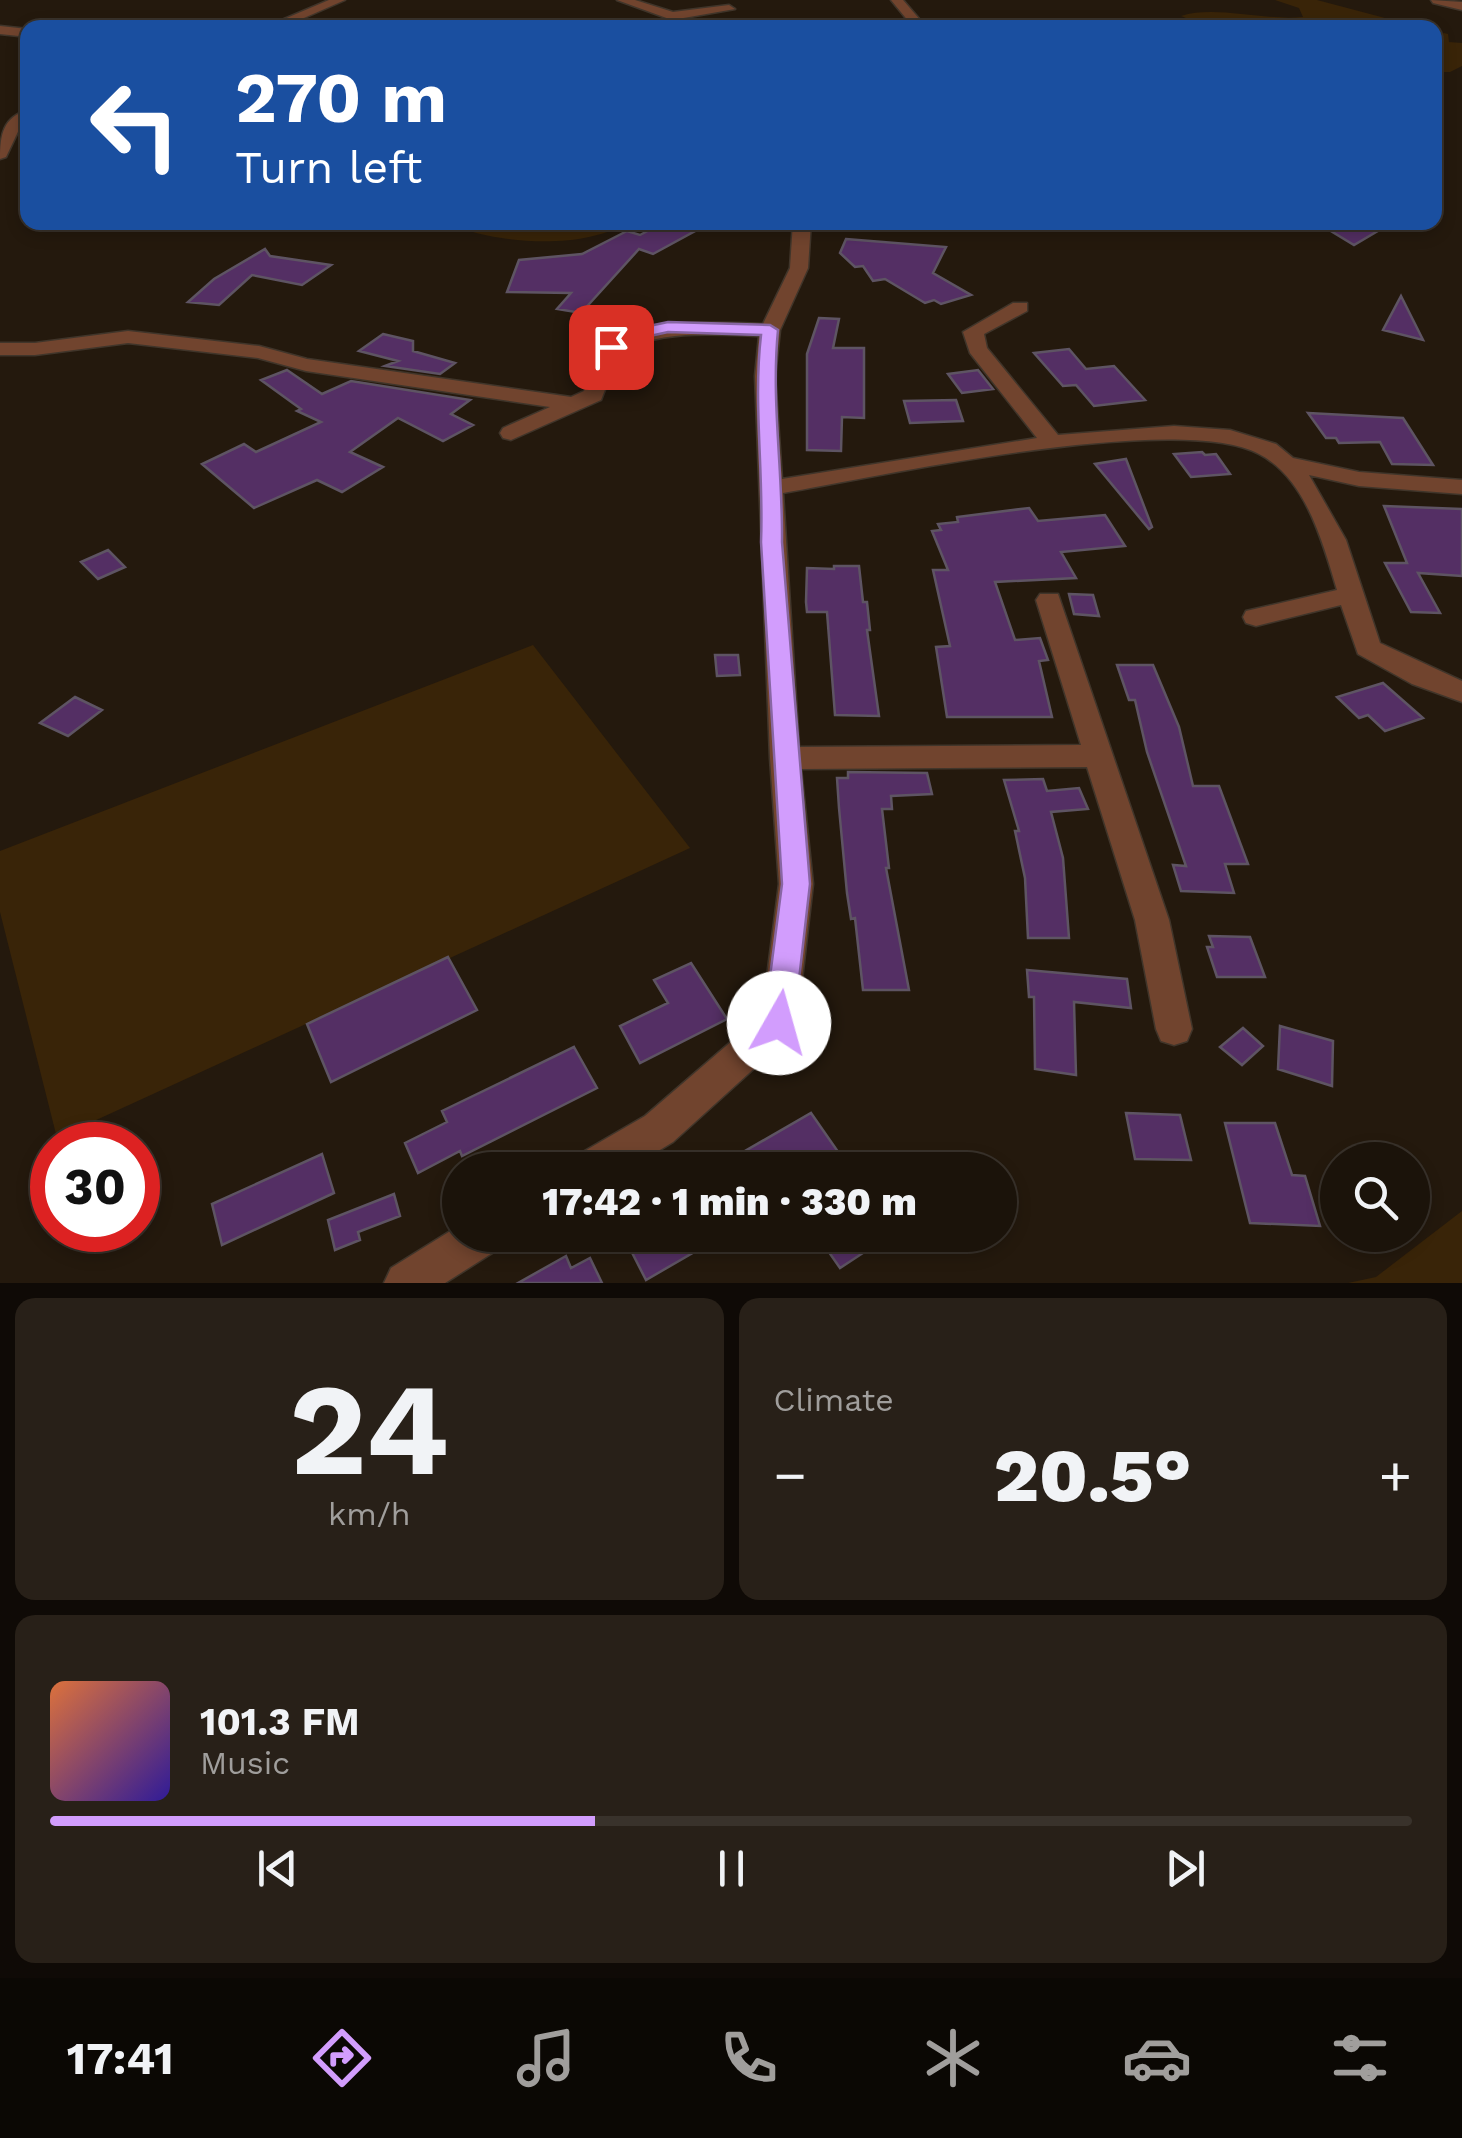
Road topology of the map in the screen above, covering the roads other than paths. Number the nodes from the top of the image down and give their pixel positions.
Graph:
1 (339, 0) edge
2 (624, 0) edge
3 (745, 0) edge
4 (897, 0) edge
5 (1437, 0) edge
6 (1462, 6) edge
7 (729, 10) junction
8 (289, 20) edge
9 (722, 20) edge
10 (915, 20) edge
11 (20, 117) edge
12 (0, 154) edge
13 (802, 230) edge
14 (1020, 307) dead end
15 (770, 330) junction
16 (0, 349) edge
17 (574, 404) junction
18 (511, 433) dead end
19 (1053, 443) junction
20 (1284, 463) junction
21 (1462, 487) edge
22 (773, 488) junction
23 (1349, 595) junction
24 (1049, 600) dead end
25 (1256, 617) dead end
26 (1422, 677) junction
27 (1462, 692) edge
28 (1462, 715) edge
29 (1100, 756) junction
30 (785, 758) junction
31 (1174, 1029) dead end
32 (619, 1152) edge
33 (455, 1252) edge
34 (406, 1283) edge

1 - 8 street
2 - 7 street
3 - 7 street
4 - 10 street
5 - 6 street
7 - 9 street
11 - 12 street
13 - 15 street
14 - 19 street
15 - 17 street
15 - 22 street
16 - 17 street
17 - 18 street
19 - 20 street
19 - 22 street
20 - 21 street
20 - 23 street
22 - 30 street
23 - 25 street
23 - 26 street
24 - 29 street
26 - 27 street
26 - 28 street
29 - 30 street
29 - 31 street
30 - 32 street
33 - 34 street

